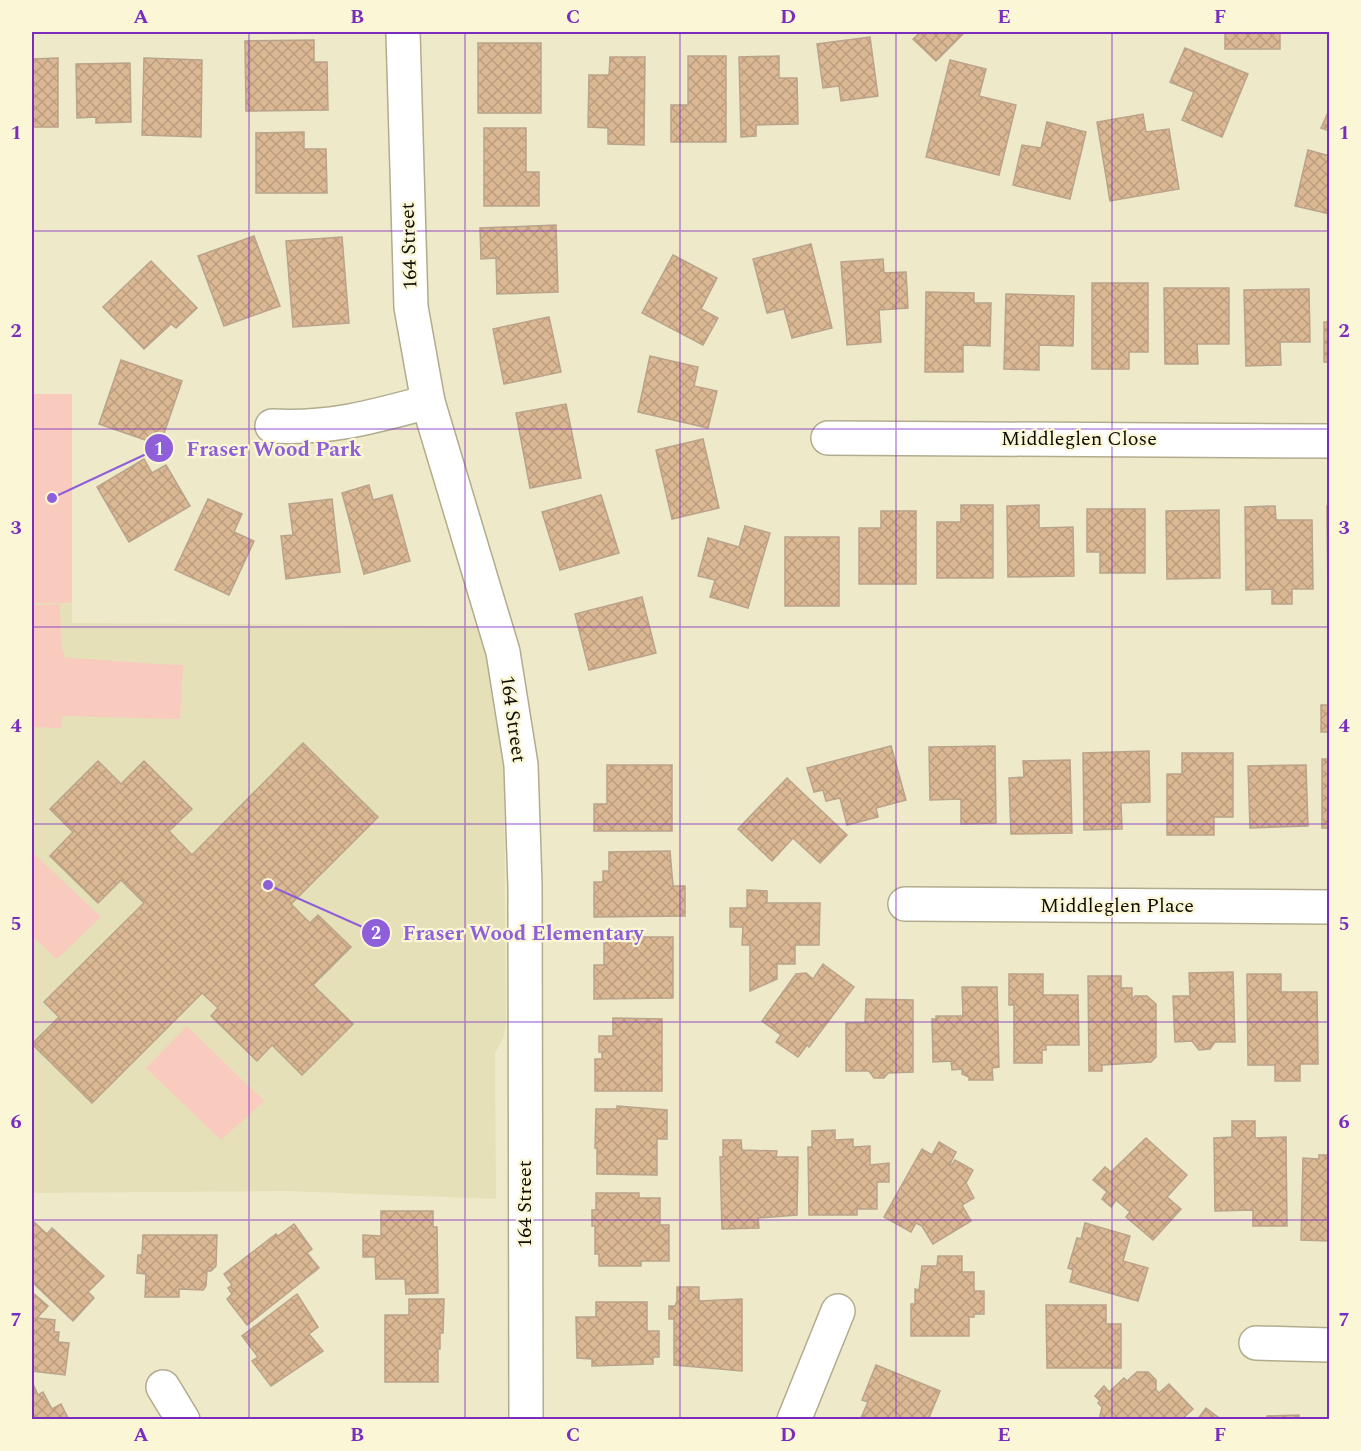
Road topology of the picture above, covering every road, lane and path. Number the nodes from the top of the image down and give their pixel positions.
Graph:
1 (403, 32) edge
2 (428, 402) junction
3 (272, 426) dead end
4 (828, 438) dead end
5 (1329, 441) edge
6 (905, 904) dead end
7 (1329, 907) edge
8 (838, 1311) dead end
9 (1256, 1343) dead end
10 (1329, 1345) edge
11 (163, 1387) dead end
12 (183, 1419) edge
13 (526, 1419) edge
14 (794, 1419) edge

1 - 2 street, 164 Street
2 - 3 street
2 - 13 street, 164 Street
4 - 5 street, Middleglen Close
6 - 7 street, Middleglen Place
8 - 14 street
9 - 10 street
11 - 12 street

